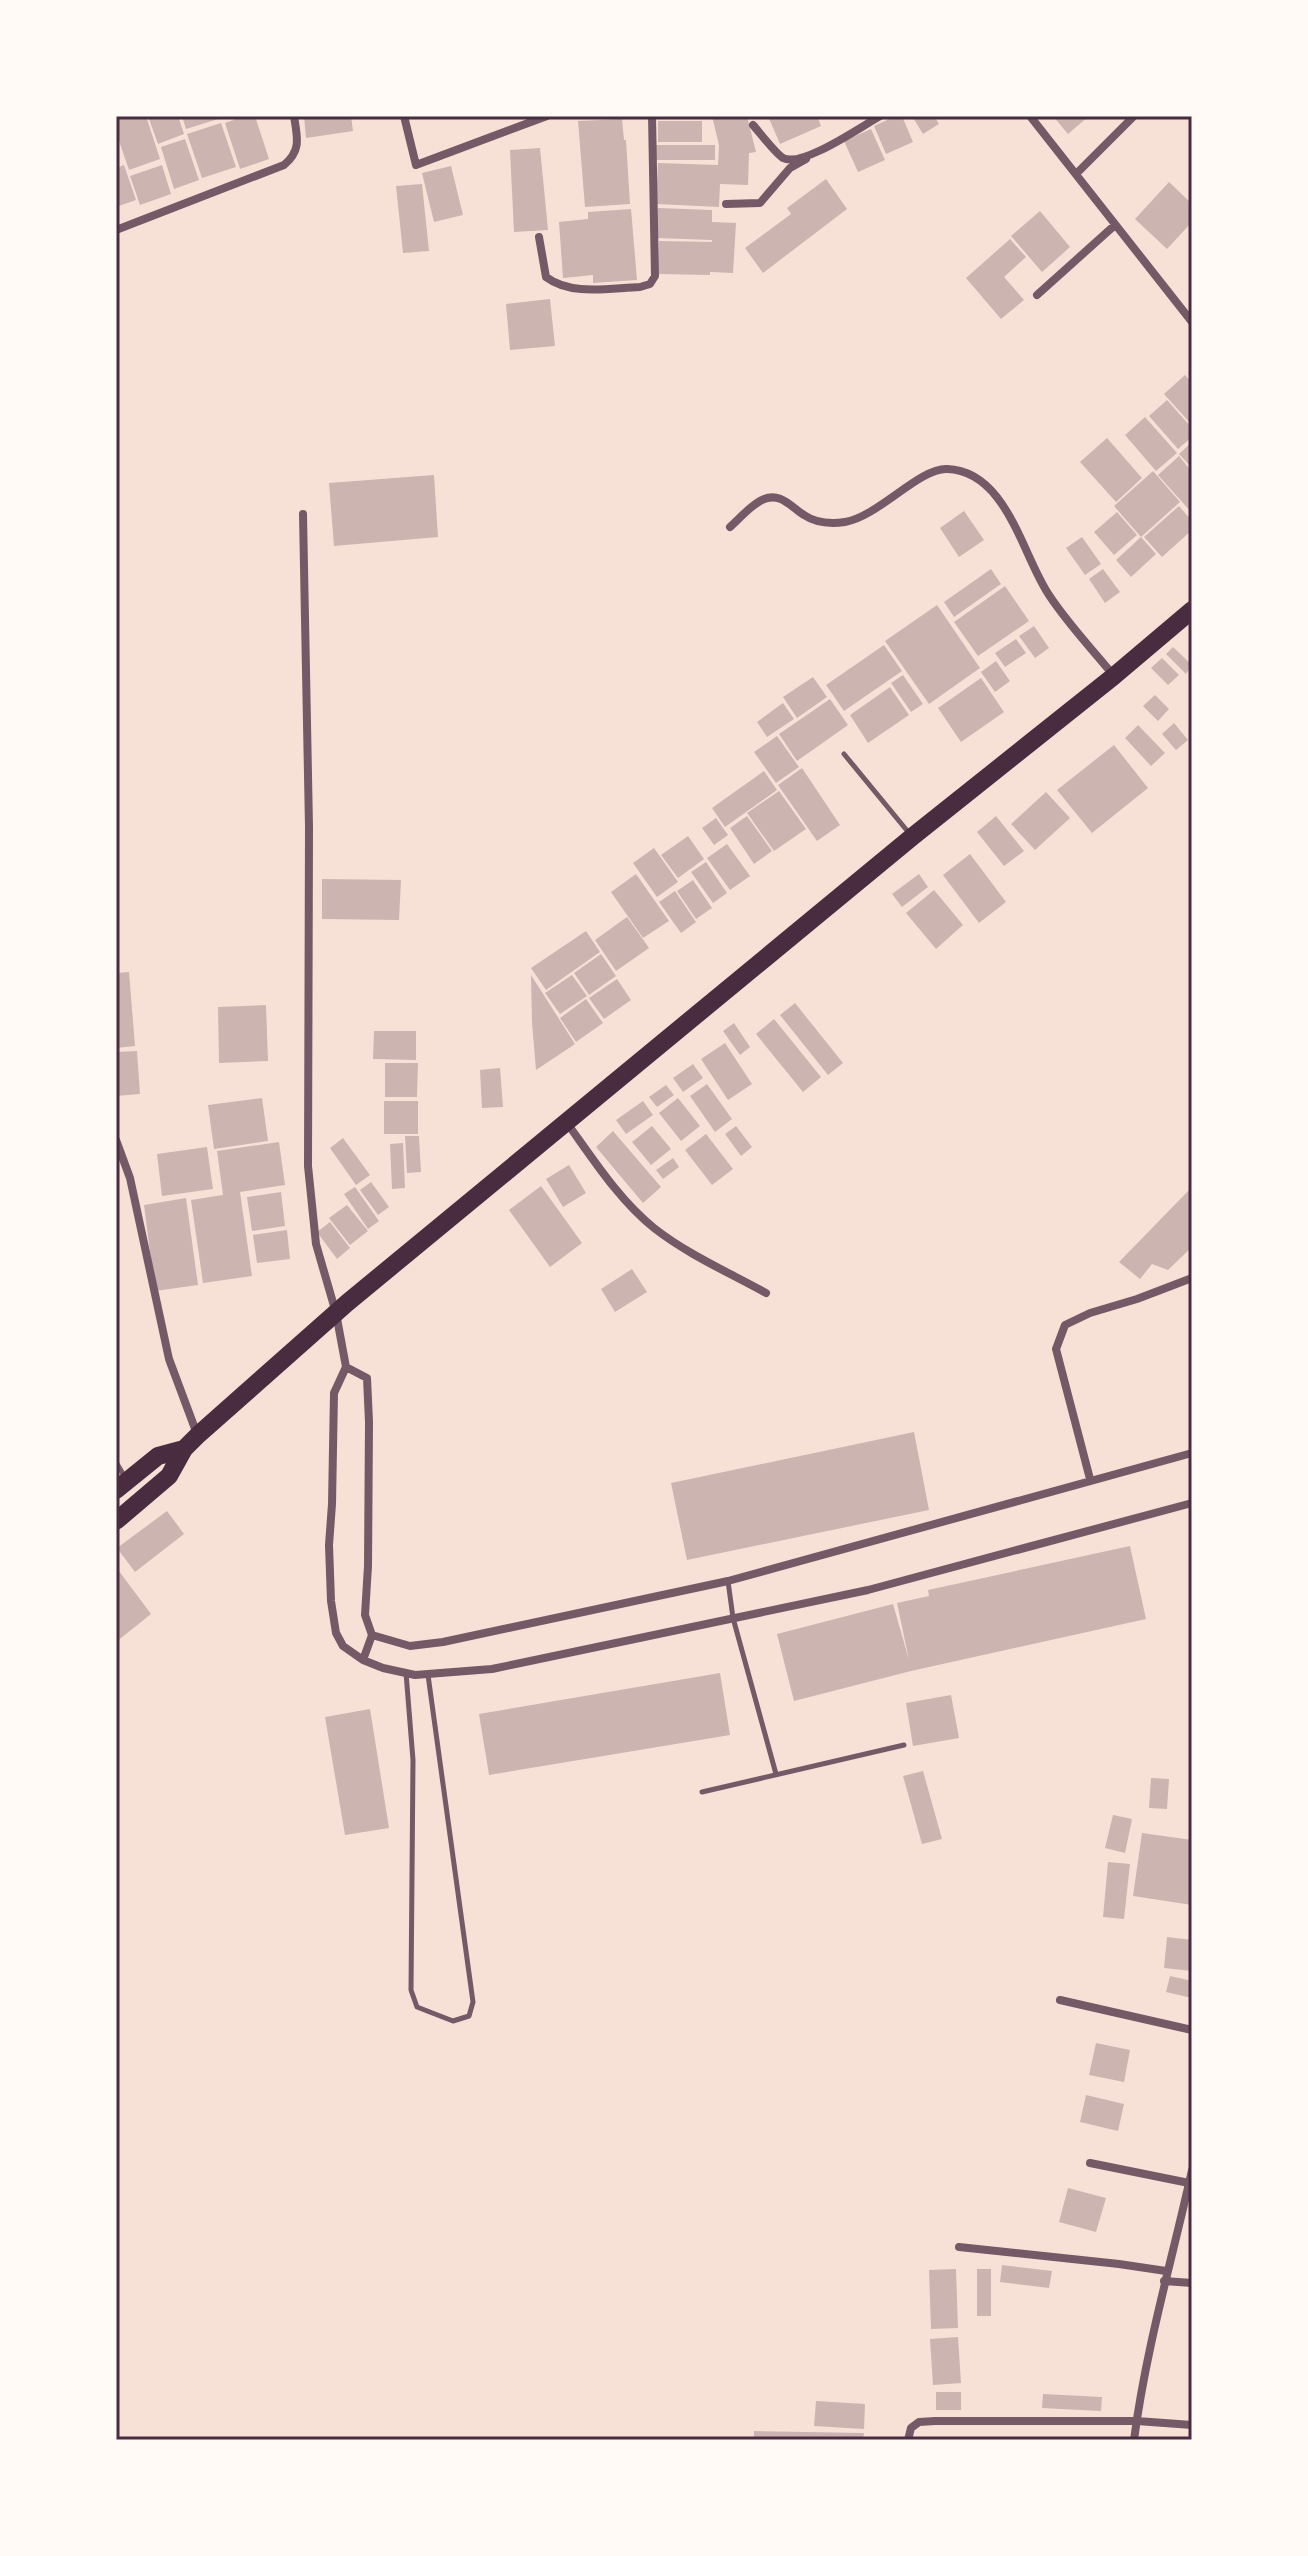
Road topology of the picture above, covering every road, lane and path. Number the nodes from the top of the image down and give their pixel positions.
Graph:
1 (294, 116) edge
2 (404, 116) edge
3 (547, 116) edge
4 (652, 116) edge
5 (880, 116) edge
6 (1030, 116) edge
7 (1134, 116) edge
8 (753, 125) dead end
9 (813, 154) junction
10 (1076, 174) junction
11 (726, 204) dead end
12 (1115, 225) junction
13 (116, 230) edge
14 (539, 237) dead end
15 (1037, 295) dead end
16 (1192, 322) edge
17 (303, 514) dead end
18 (730, 527) dead end
19 (1192, 610) edge
20 (1114, 676) junction
21 (844, 754) dead end
22 (912, 837) junction
23 (566, 1123) junction
24 (116, 1140) edge
25 (1192, 1278) edge
26 (766, 1293) dead end
27 (336, 1313) junction
28 (346, 1367) junction
29 (198, 1435) junction
30 (184, 1449) junction
31 (1192, 1453) edge
32 (116, 1462) edge
33 (1090, 1479) junction
34 (122, 1486) edge
35 (1192, 1503) edge
36 (116, 1521) edge
37 (728, 1581) junction
38 (733, 1618) junction
39 (372, 1635) junction
40 (363, 1660) junction
41 (406, 1673) junction
42 (428, 1675) junction
43 (904, 1745) dead end
44 (776, 1775) junction
45 (702, 1792) dead end
46 (1060, 2000) dead end
47 (1192, 2030) edge
48 (1090, 2163) dead end
49 (1192, 2170) edge
50 (1189, 2183) junction
51 (959, 2247) dead end
52 (1166, 2271) junction
53 (1164, 2281) junction
54 (1192, 2283) edge
55 (1137, 2421) junction
56 (1192, 2425) edge
57 (908, 2440) edge
58 (1134, 2440) edge

1 - 13 street
2 - 3 street
4 - 14 street
5 - 9 street
6 - 10 street
7 - 10 street
8 - 9 street
9 - 11 street
10 - 12 street
12 - 15 street
12 - 16 street
17 - 27 street
18 - 20 street
19 - 20 highway
20 - 22 highway
21 - 22 lane
22 - 23 highway
23 - 26 street
23 - 27 highway
24 - 29 street
25 - 33 street
27 - 28 street
27 - 29 highway
28 - 39 street
28 - 40 street
29 - 30 highway
30 - 34 highway
30 - 36 highway
31 - 33 street
32 - 34 lane
33 - 37 street
35 - 38 street
37 - 38 lane
37 - 39 street
38 - 42 street
38 - 44 lane
39 - 40 street
40 - 41 street
41 - 42 street
41 - 42 lane
43 - 44 lane
44 - 45 lane
46 - 47 street
48 - 50 street
49 - 50 street
50 - 52 street
51 - 52 street
52 - 53 street
53 - 54 street
53 - 55 street
55 - 56 street
55 - 57 street
55 - 58 street

